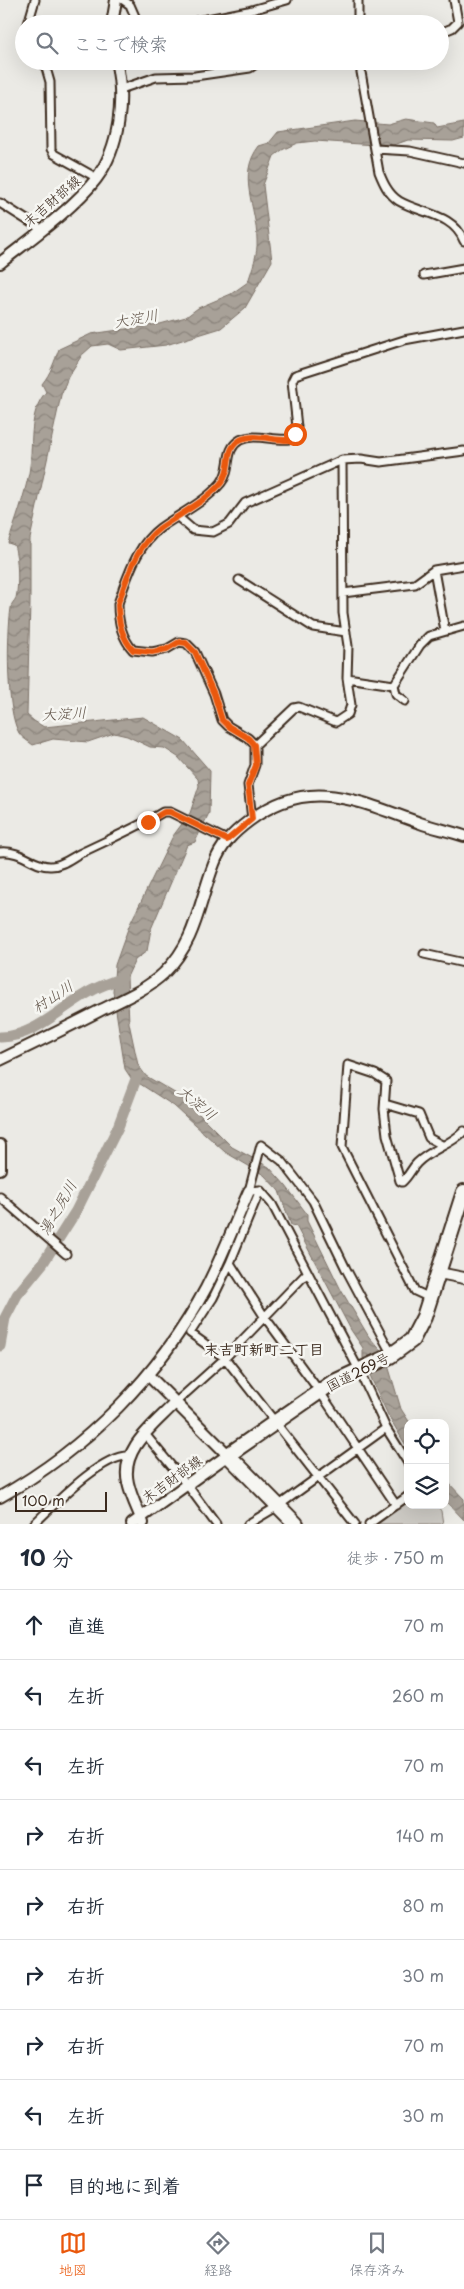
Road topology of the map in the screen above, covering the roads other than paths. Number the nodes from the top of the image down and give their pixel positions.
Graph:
1 (34, 0) edge
2 (116, 0) edge
3 (123, 0) edge
4 (287, 0) edge
5 (358, 0) edge
6 (454, 0) edge
7 (30, 15) edge
8 (114, 15) edge
9 (133, 15) edge
10 (228, 15) edge
11 (358, 15) edge
12 (449, 29) edge
13 (47, 70) edge
14 (118, 70) edge
15 (236, 70) edge
16 (360, 70) edge
17 (121, 89) junction
18 (375, 149) junction
19 (464, 163) edge
20 (97, 178) junction
21 (0, 203) edge
22 (41, 229) junction
23 (464, 241) edge
24 (0, 263) edge
25 (464, 268) edge
26 (424, 275) dead end
27 (464, 329) edge
28 (464, 451) edge
29 (342, 460) junction
30 (178, 517) junction
31 (464, 565) edge
32 (434, 570) junction
33 (240, 580) dead end
34 (343, 593) junction
35 (464, 626) edge
36 (445, 631) junction
37 (346, 632) junction
38 (347, 678) junction
39 (394, 685) junction
40 (405, 701) dead end
41 (254, 745) junction
42 (252, 819) junction
43 (464, 836) edge
44 (227, 840) junction
45 (0, 852) edge
46 (424, 954) dead end
47 (464, 963) edge
48 (0, 1060) edge
49 (385, 1104) junction
50 (464, 1131) edge
51 (0, 1145) edge
52 (442, 1145) junction
53 (0, 1169) edge
54 (249, 1189) junction
55 (260, 1190) junction
56 (464, 1192) edge
57 (0, 1197) edge
58 (66, 1254) dead end
59 (230, 1263) junction
60 (307, 1273) junction
61 (439, 1273) junction
62 (464, 1278) edge
63 (430, 1298) junction
64 (264, 1316) junction
65 (391, 1356) junction
66 (225, 1358) junction
67 (361, 1369) junction
68 (148, 1375) junction
69 (320, 1392) junction
70 (176, 1404) junction
71 (275, 1423) junction
72 (386, 1428) junction
73 (145, 1434) junction
74 (358, 1448) junction
75 (228, 1455) junction
76 (129, 1456) junction
77 (404, 1457) edge
78 (320, 1476) junction
79 (188, 1486) junction
80 (0, 1497) edge
81 (404, 1499) edge
82 (396, 1505) junction
83 (278, 1506) junction
84 (142, 1521) edge
85 (34, 1524) edge
86 (132, 1524) edge
87 (216, 1524) edge
88 (248, 1524) edge
89 (296, 1524) edge
90 (355, 1524) edge
91 (369, 1524) edge

1 - 7 street
2 - 8 street
3 - 9 street
4 - 10 street
5 - 11 street
6 - 12 street
13 - 20 street
14 - 17 street, 末吉財部線
15 - 17 street
16 - 18 street
17 - 20 street, 末吉財部線
18 - 19 street
18 - 23 street
20 - 22 street, 末吉財部線
21 - 22 street
22 - 24 street, 末吉財部線
25 - 26 street
27 - 30 street
28 - 29 street
29 - 30 street
29 - 34 street
30 - 41 street
31 - 32 street
32 - 34 street
32 - 36 street
33 - 37 street
34 - 37 street
35 - 36 street
36 - 39 street
37 - 38 street
38 - 39 street
38 - 41 street
39 - 40 street
41 - 42 street
42 - 43 street
42 - 44 street
44 - 45 street
44 - 48 street
46 - 47 street
49 - 52 street
49 - 52 street
49 - 63 street
50 - 52 street
51 - 53 street
54 - 55 street
54 - 65 street
54 - 68 street
55 - 59 street
55 - 60 street
56 - 61 highway, 国道269号
57 - 58 street
59 - 64 street
59 - 66 street
60 - 64 street
60 - 67 street
61 - 62 street
61 - 63 highway, 国道269号
63 - 65 highway, 国道269号
64 - 66 street
64 - 69 street
65 - 67 highway, 国道269号
66 - 70 street
66 - 71 street
67 - 69 highway, 国道269号
67 - 72 street
68 - 70 street
68 - 80 street
69 - 71 highway, 国道269号
69 - 74 street
70 - 73 street
70 - 75 street
71 - 75 highway, 国道269号
71 - 78 street
72 - 74 street
72 - 77 street
73 - 76 street
73 - 79 street
74 - 78 street
74 - 82 street
75 - 79 street, 末吉財部線
75 - 83 highway
76 - 84 street
76 - 85 street
78 - 83 street
78 - 90 street
79 - 84 street, 末吉財部線
79 - 87 street
81 - 82 street
82 - 91 street
83 - 88 street
83 - 89 highway
84 - 86 street, 末吉財部線

